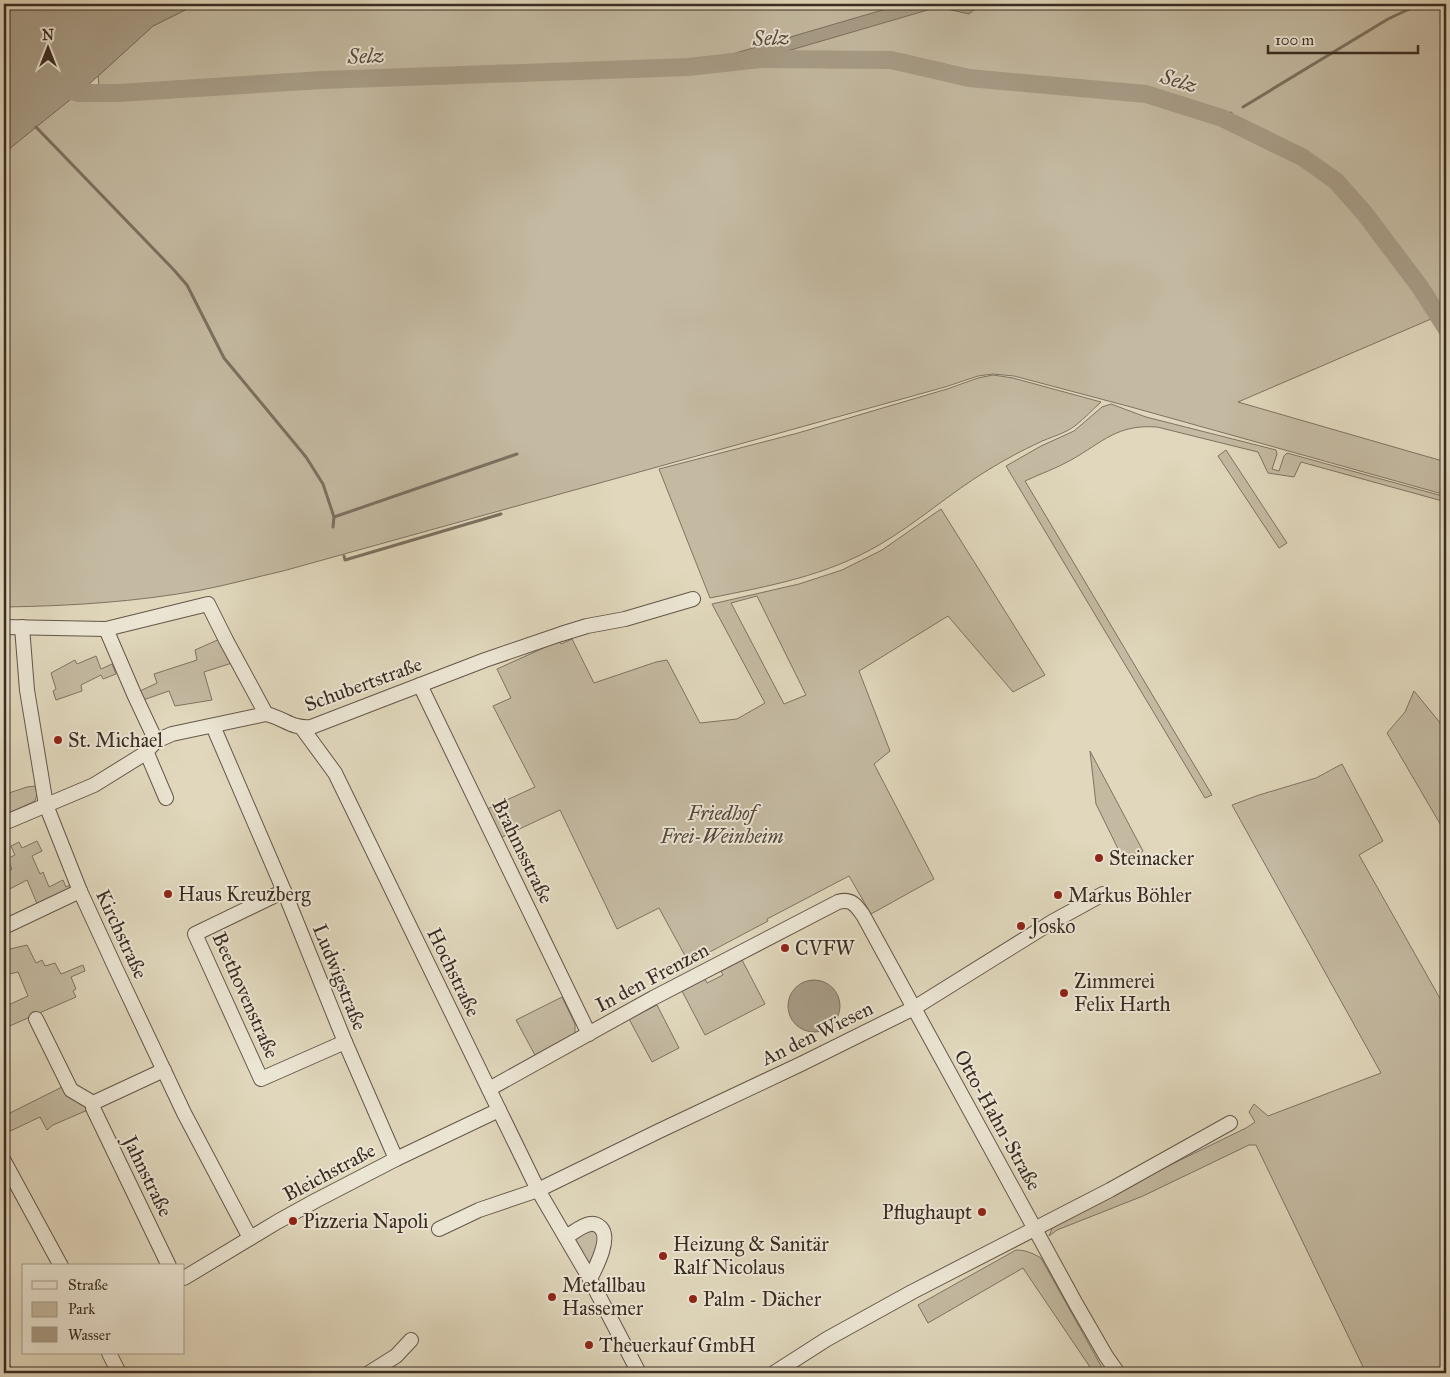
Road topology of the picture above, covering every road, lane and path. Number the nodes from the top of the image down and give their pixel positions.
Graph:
1 (693, 599) dead end
2 (4, 626) edge
3 (22, 627) junction
4 (106, 629) junction
5 (420, 685) junction
6 (266, 714) junction
7 (213, 726) junction
8 (302, 728) junction
9 (151, 746) junction
10 (166, 798) dead end
11 (46, 805) junction
12 (4, 823) edge
13 (80, 891) junction
14 (284, 891) junction
15 (1103, 894) dead end
16 (836, 903) joint
17 (4, 927) edge
18 (914, 1008) junction
19 (36, 1019) dead end
20 (589, 1034) junction
21 (345, 1042) junction
22 (164, 1070) junction
23 (489, 1089) junction
24 (93, 1103) junction
25 (499, 1110) junction
26 (1230, 1124) dead end
27 (396, 1159) junction
28 (4, 1162) edge
29 (538, 1190) junction
30 (1035, 1228) junction
31 (438, 1229) dead end
32 (566, 1237) junction
33 (250, 1238) junction
34 (60, 1264) edge
35 (168, 1264) edge
36 (185, 1277) edge
37 (590, 1279) junction
38 (411, 1340) dead end
39 (110, 1354) edge
40 (119, 1373) edge
41 (370, 1373) edge
42 (639, 1373) edge
43 (774, 1373) edge
44 (1118, 1373) edge

1 - 5 street, Schubertstraße
2 - 3 street
3 - 4 street
3 - 11 street, Kirchstraße
4 - 6 street
4 - 9 street
5 - 8 street, Schubertstraße
5 - 20 street, Brahmsstraße
6 - 7 street
6 - 8 street, Schubertstraße
7 - 9 street
7 - 14 street, Ludwigstraße
8 - 23 street, Hochstraße
9 - 10 street
9 - 11 street
11 - 12 street
11 - 13 street, Kirchstraße
13 - 17 street
13 - 22 street, Kirchstraße
14 - 21 street, Ludwigstraße
14 - 21 street, Beethovenstraße
15 - 18 street, An den Wiesen
16 - 18 street, Otto-Hahn-Straße
16 - 20 street, In den Frenzen
18 - 29 street, An den Wiesen
18 - 30 street, Otto-Hahn-Straße
19 - 24 street
20 - 23 street, In den Frenzen
21 - 27 street, Ludwigstraße
22 - 24 street
22 - 33 street, Kirchstraße
23 - 25 street, Hochstraße
24 - 35 street, Jahnstraße
25 - 27 street, Bleichstraße
25 - 29 street, Hochstraße
26 - 30 street
27 - 33 street, Bleichstraße
28 - 34 street
29 - 31 street, An den Wiesen
29 - 32 street, Hochstraße
30 - 43 street
30 - 44 street, Otto-Hahn-Straße
32 - 37 street, Hochstraße
32 - 37 street
33 - 36 street, Bleichstraße
37 - 42 street, Hochstraße
38 - 41 street
39 - 40 street

